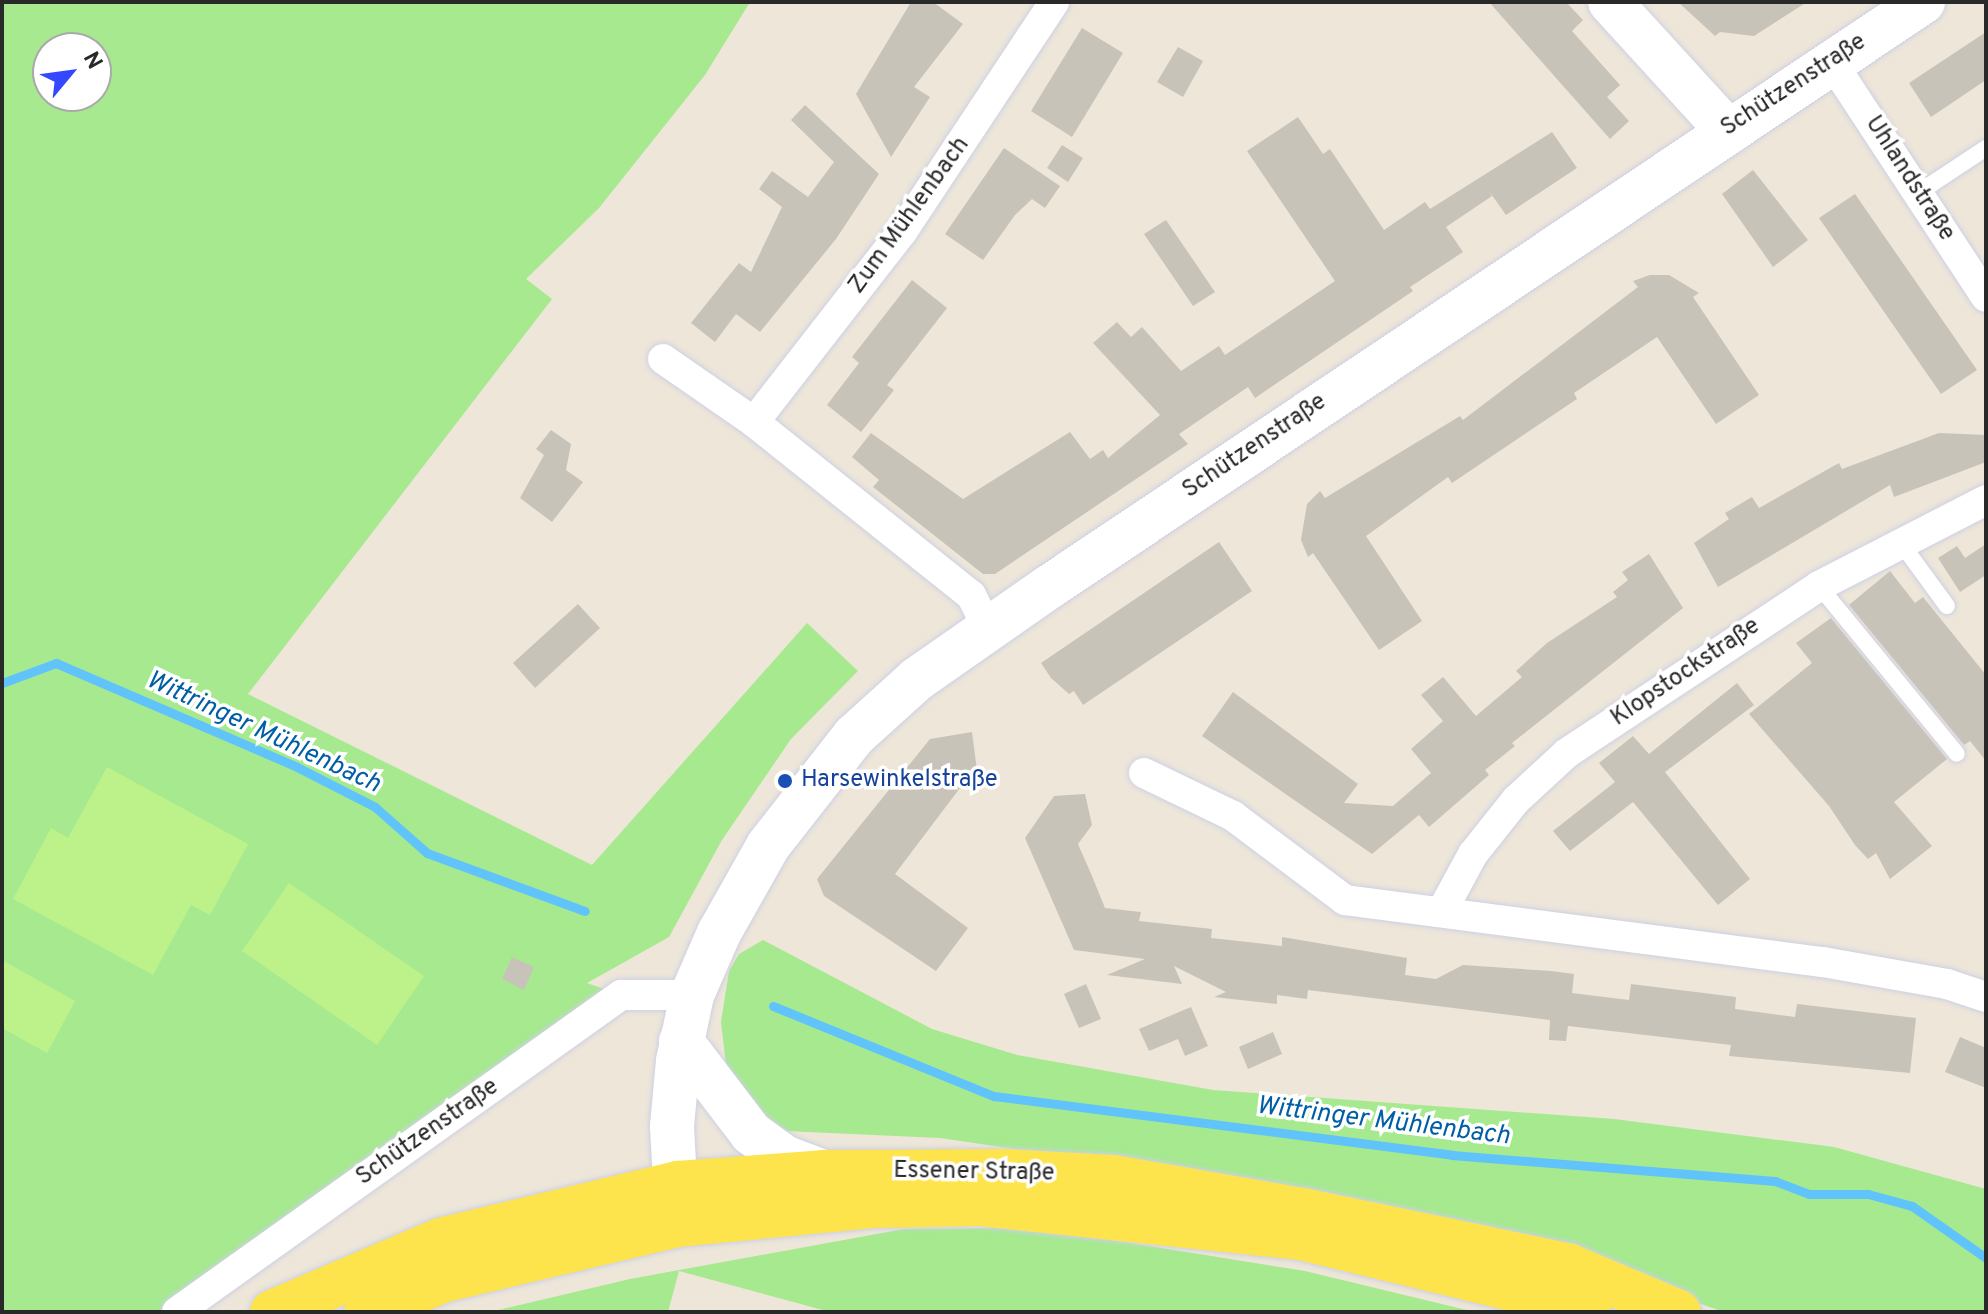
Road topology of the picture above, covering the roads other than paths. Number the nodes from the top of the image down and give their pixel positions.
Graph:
1 (1054, 2) edge
2 (1610, 2) edge
3 (1923, 2) edge
4 (1831, 61) junction
5 (1727, 130) junction
6 (1986, 148) edge
7 (1918, 193) junction
8 (1986, 297) edge
9 (663, 359) dead end
10 (754, 422) junction
11 (1986, 500) edge
12 (1901, 543) junction
13 (1819, 586) junction
14 (1947, 606) dead end
15 (988, 629) junction
16 (1957, 754) dead end
17 (1144, 773) dead end
18 (1442, 911) junction
19 (692, 995) junction
20 (1986, 997) edge
21 (681, 1041) junction
22 (823, 1172) junction
23 (677, 1204) junction
24 (177, 1312) edge
25 (272, 1312) edge
26 (366, 1312) edge
27 (1589, 1312) edge
28 (1679, 1312) edge

1 - 10 street, Zum Mühlenbach
2 - 5 main road
3 - 4 main road, Schützenstraße
4 - 5 main road, Schützenstraße
4 - 7 street, Uhlandstraße
5 - 15 main road, Schützenstraße
6 - 7 lane
7 - 8 street, Uhlandstraße
9 - 10 street
10 - 15 street
11 - 12 street, Klopstockstraße
12 - 13 street, Klopstockstraße
12 - 14 lane
13 - 16 lane
13 - 18 street, Klopstockstraße
15 - 19 main road, Schützenstraße
17 - 18 street
18 - 20 street
19 - 21 main road, Schützenstraße
19 - 24 street, Schützenstraße
21 - 22 main road
21 - 23 main road, Schützenstraße
22 - 23 main road, Essener Straße
22 - 28 main road, Essener Straße
23 - 25 main road, Essener Straße
23 - 26 main road, Essener Straße
23 - 27 main road, Essener Straße

